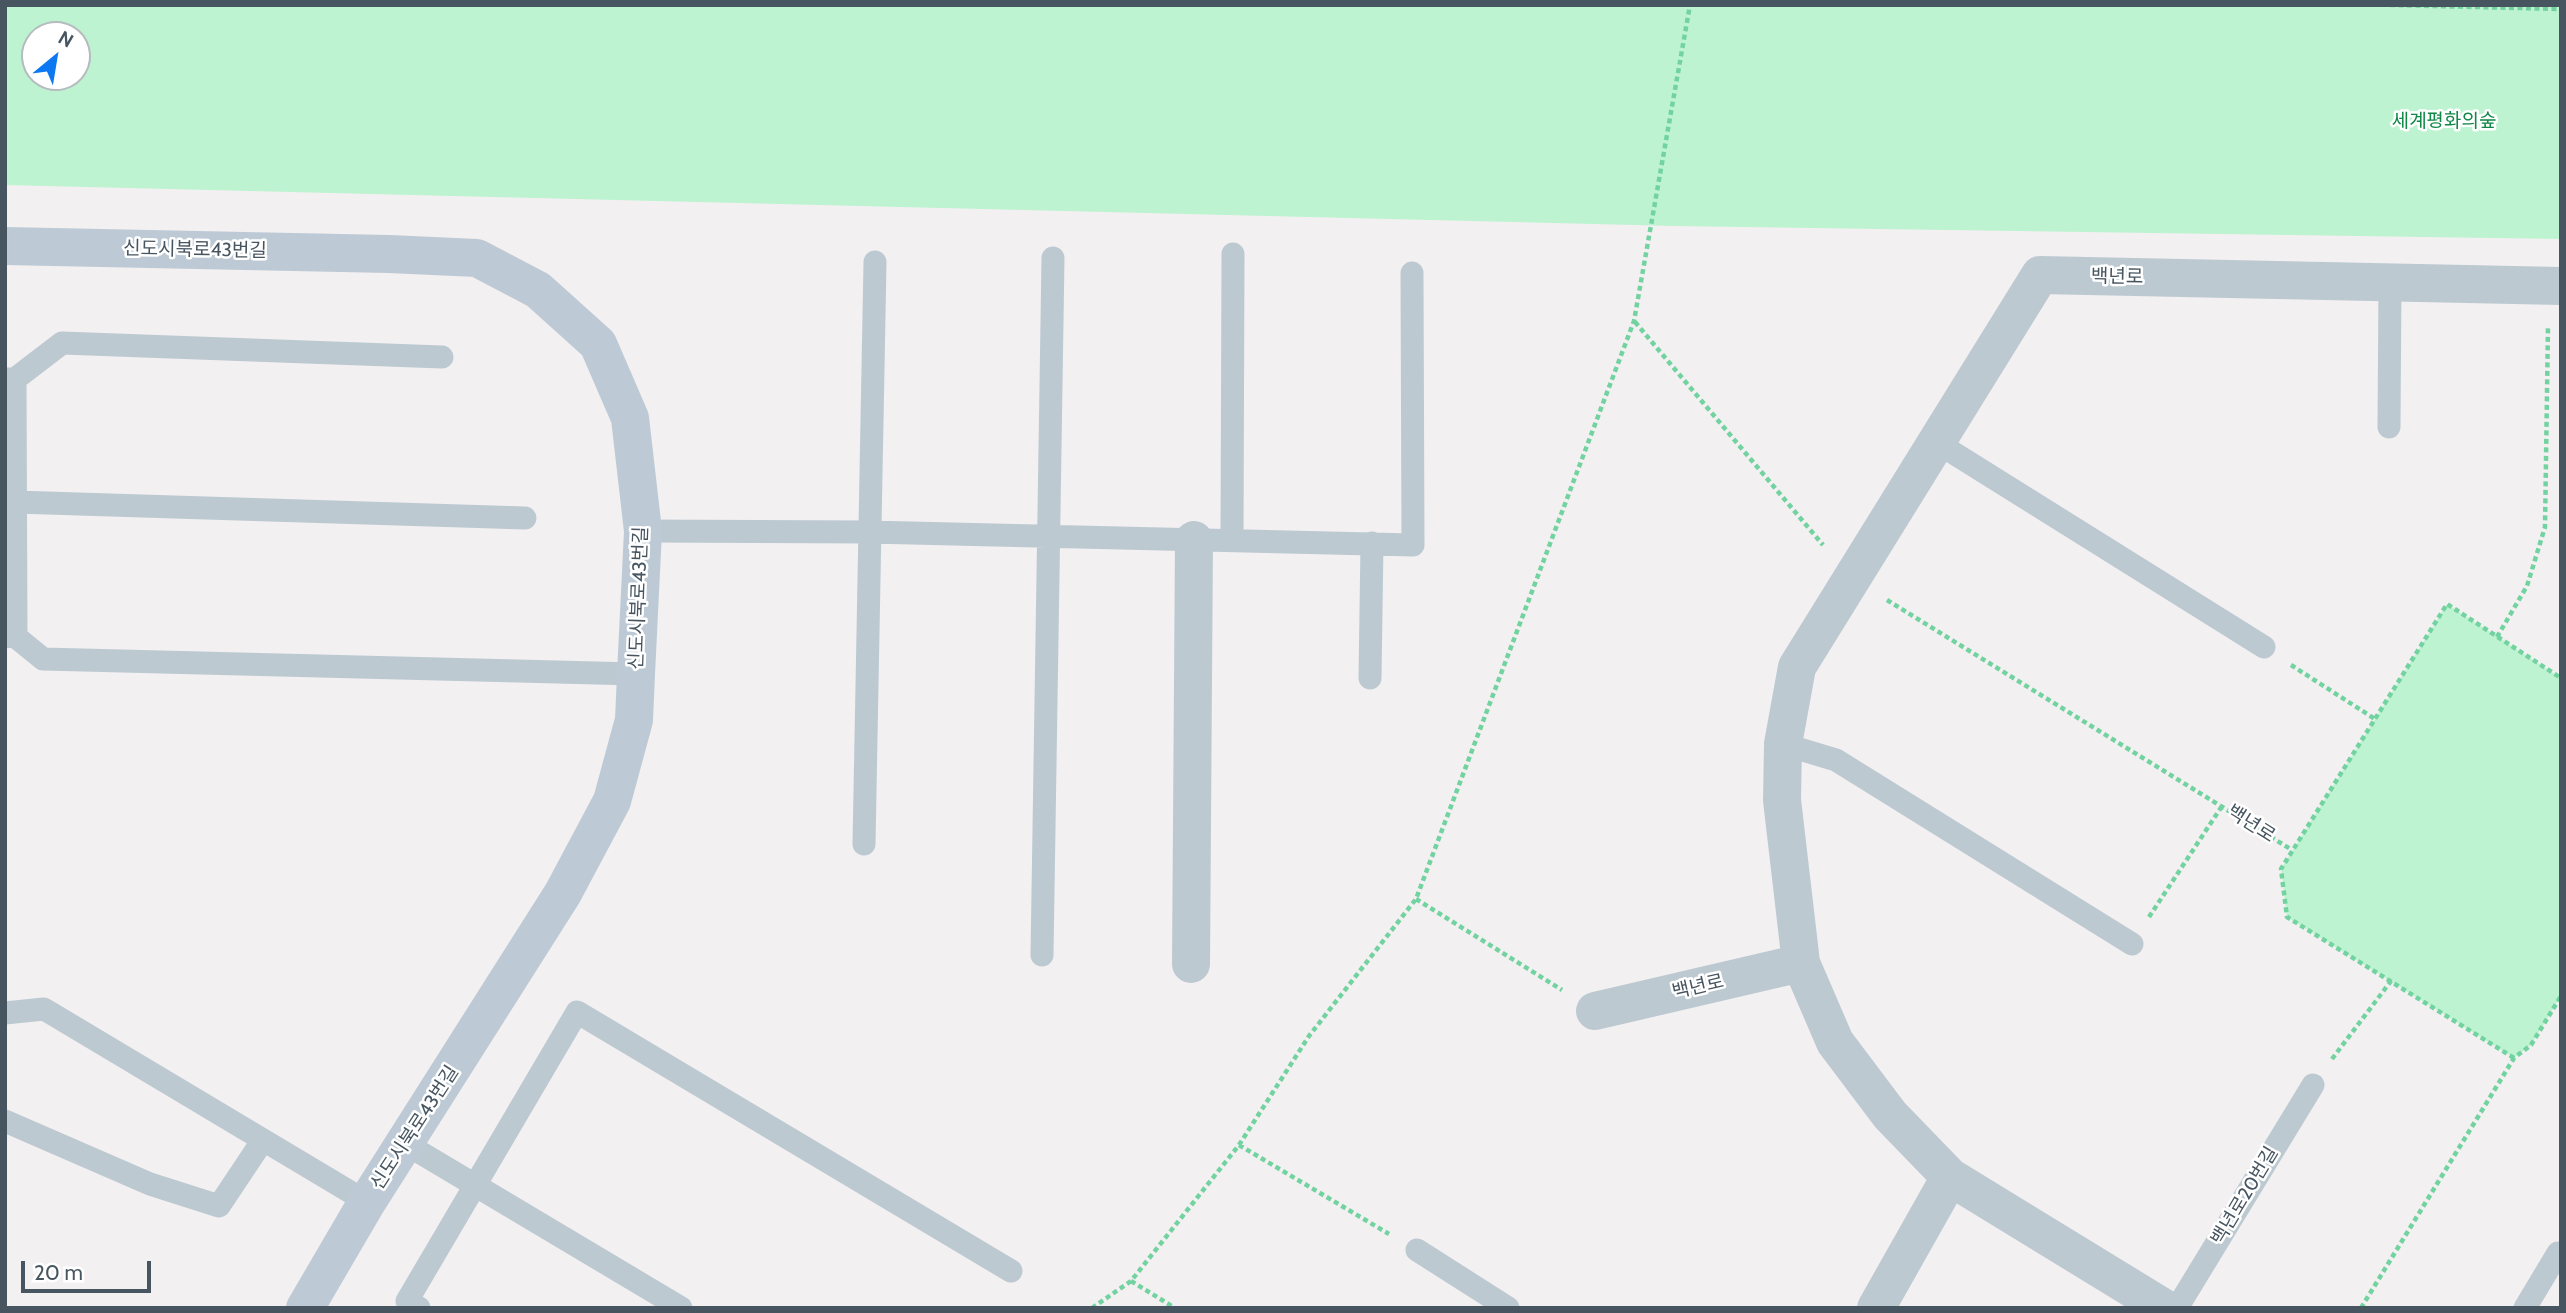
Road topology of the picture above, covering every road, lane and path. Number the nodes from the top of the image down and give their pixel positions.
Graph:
1 (1690, 5) edge
2 (2390, 5) edge
3 (2561, 9) edge
4 (5, 246) edge
5 (1233, 254) dead end
6 (1053, 258) dead end
7 (875, 262) dead end
8 (1412, 273) dead end
9 (2390, 283) junction
10 (2555, 286) edge
11 (1634, 321) junction
12 (442, 357) dead end
13 (10, 379) edge
14 (2389, 427) dead end
15 (1936, 442) junction
16 (15, 502) junction
17 (525, 518) dead end
18 (643, 531) junction
19 (869, 532) junction
20 (1050, 537) junction
21 (1194, 540) junction
22 (1232, 540) junction
23 (1372, 544) junction
24 (1852, 578) junction
25 (10, 637) edge
26 (2497, 637) junction
27 (2264, 648) joint
28 (636, 674) junction
29 (1370, 678) dead end
30 (2561, 678) edge
31 (2375, 719) junction
32 (1783, 744) junction
33 (2222, 806) junction
34 (864, 844) dead end
35 (2292, 850) junction
36 (1416, 899) junction
37 (2132, 944) joint
38 (1042, 955) dead end
39 (1801, 963) junction
40 (1191, 964) dead end
41 (2391, 981) junction
42 (2561, 996) edge
43 (1595, 1011) joint
44 (5, 1013) edge
45 (2514, 1058) junction
46 (2313, 1085) joint
47 (5, 1121) edge
48 (263, 1140) junction
49 (406, 1144) junction
50 (1239, 1145) junction
51 (1950, 1177) junction
52 (476, 1185) junction
53 (368, 1202) junction
54 (1416, 1250) joint
55 (2558, 1253) dead end
56 (1011, 1271) dead end
57 (1130, 1282) junction
58 (305, 1308) edge
59 (419, 1308) edge
60 (681, 1308) edge
61 (1092, 1308) edge
62 (1175, 1308) edge
63 (1508, 1308) edge
64 (1876, 1308) edge
65 (2164, 1308) edge
66 (2177, 1308) edge
67 (2361, 1308) edge
68 (2525, 1308) edge

1 - 11 path
2 - 3 path
4 - 18 street, 신도시북로43번길
5 - 22 lane
6 - 20 lane
7 - 19 lane
8 - 23 lane
9 - 10 street, 백년로
9 - 14 lane
9 - 15 street, 백년로
10 - 26 path
11 - 24 path, 백년로
11 - 36 path
12 - 13 lane
13 - 16 lane
15 - 24 street, 백년로
15 - 27 lane
16 - 17 lane
16 - 25 lane
18 - 19 lane
18 - 28 street, 신도시북로43번길
19 - 20 lane
19 - 34 lane
20 - 21 lane
20 - 38 lane
21 - 22 lane
21 - 40 street
22 - 23 lane
23 - 29 lane
24 - 32 street, 백년로
24 - 33 path, 백년로
25 - 28 lane
26 - 30 path
26 - 31 path
27 - 31 path
28 - 49 street, 신도시북로43번길
31 - 35 path
32 - 37 lane
32 - 39 street, 백년로
33 - 35 path, 백년로
33 - 37 path
35 - 41 path
36 - 43 path
36 - 50 path
39 - 43 street, 백년로
39 - 51 street, 백년로
41 - 45 path
41 - 46 path
42 - 45 path
44 - 48 lane
45 - 67 path
46 - 66 lane, 백년로20번길
47 - 48 lane
48 - 53 lane
49 - 52 lane
49 - 53 street, 신도시북로43번길
50 - 54 path
50 - 57 path
51 - 64 street
51 - 65 street
52 - 56 lane
52 - 59 lane
52 - 60 lane
53 - 58 street, 신도시북로43번길
54 - 63 lane
55 - 68 lane
57 - 61 path
57 - 62 path

